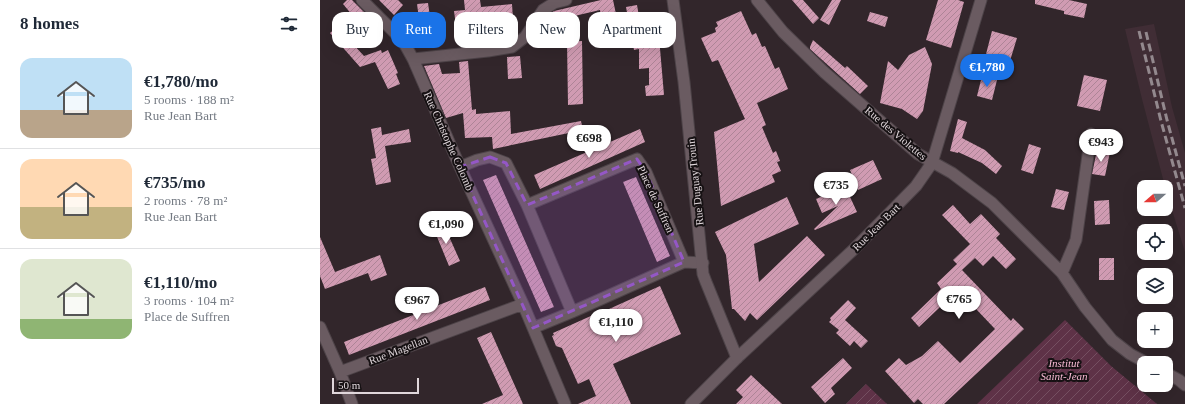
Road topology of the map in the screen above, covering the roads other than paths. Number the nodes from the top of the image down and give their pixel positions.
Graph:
1 (362, 0) edge
2 (566, 0) edge
3 (673, 0) edge
4 (757, 0) edge
5 (981, 0) edge
6 (413, 59) junction
7 (1091, 134) dead end
8 (932, 162) junction
9 (460, 167) junction
10 (526, 205) junction
11 (684, 262) junction
12 (703, 263) junction
13 (1062, 273) junction
14 (523, 304) junction
15 (572, 312) junction
16 (320, 327) edge
17 (533, 328) junction
18 (737, 358) junction
19 (1137, 358) edge
20 (340, 372) junction
21 (1173, 377) edge
22 (1185, 385) edge
23 (352, 404) edge
24 (565, 404) edge
25 (691, 404) edge

1 - 6 street, Rue Christophe Colomb
2 - 6 street
3 - 12 street, Rue Duguay Trouin
4 - 8 street, Rue des Violettes
5 - 8 street, Rue Jean Bart
6 - 9 street, Rue Christophe Colomb
7 - 13 street
8 - 13 street, Rue des Violettes
8 - 18 street, Rue Jean Bart
9 - 10 street
9 - 14 street, Rue Christophe Colomb
10 - 11 street, Place de Suffren
10 - 15 street
11 - 12 street
11 - 15 street
12 - 18 street, Rue Duguay Trouin
13 - 19 street, Rue des Violettes
14 - 17 street, Rue Christophe Colomb
14 - 20 street, Rue Magellan
15 - 17 street
16 - 20 street
17 - 24 street, Rue Christophe Colomb
18 - 25 street, Rue Jean Bart
20 - 23 street
21 - 22 street

